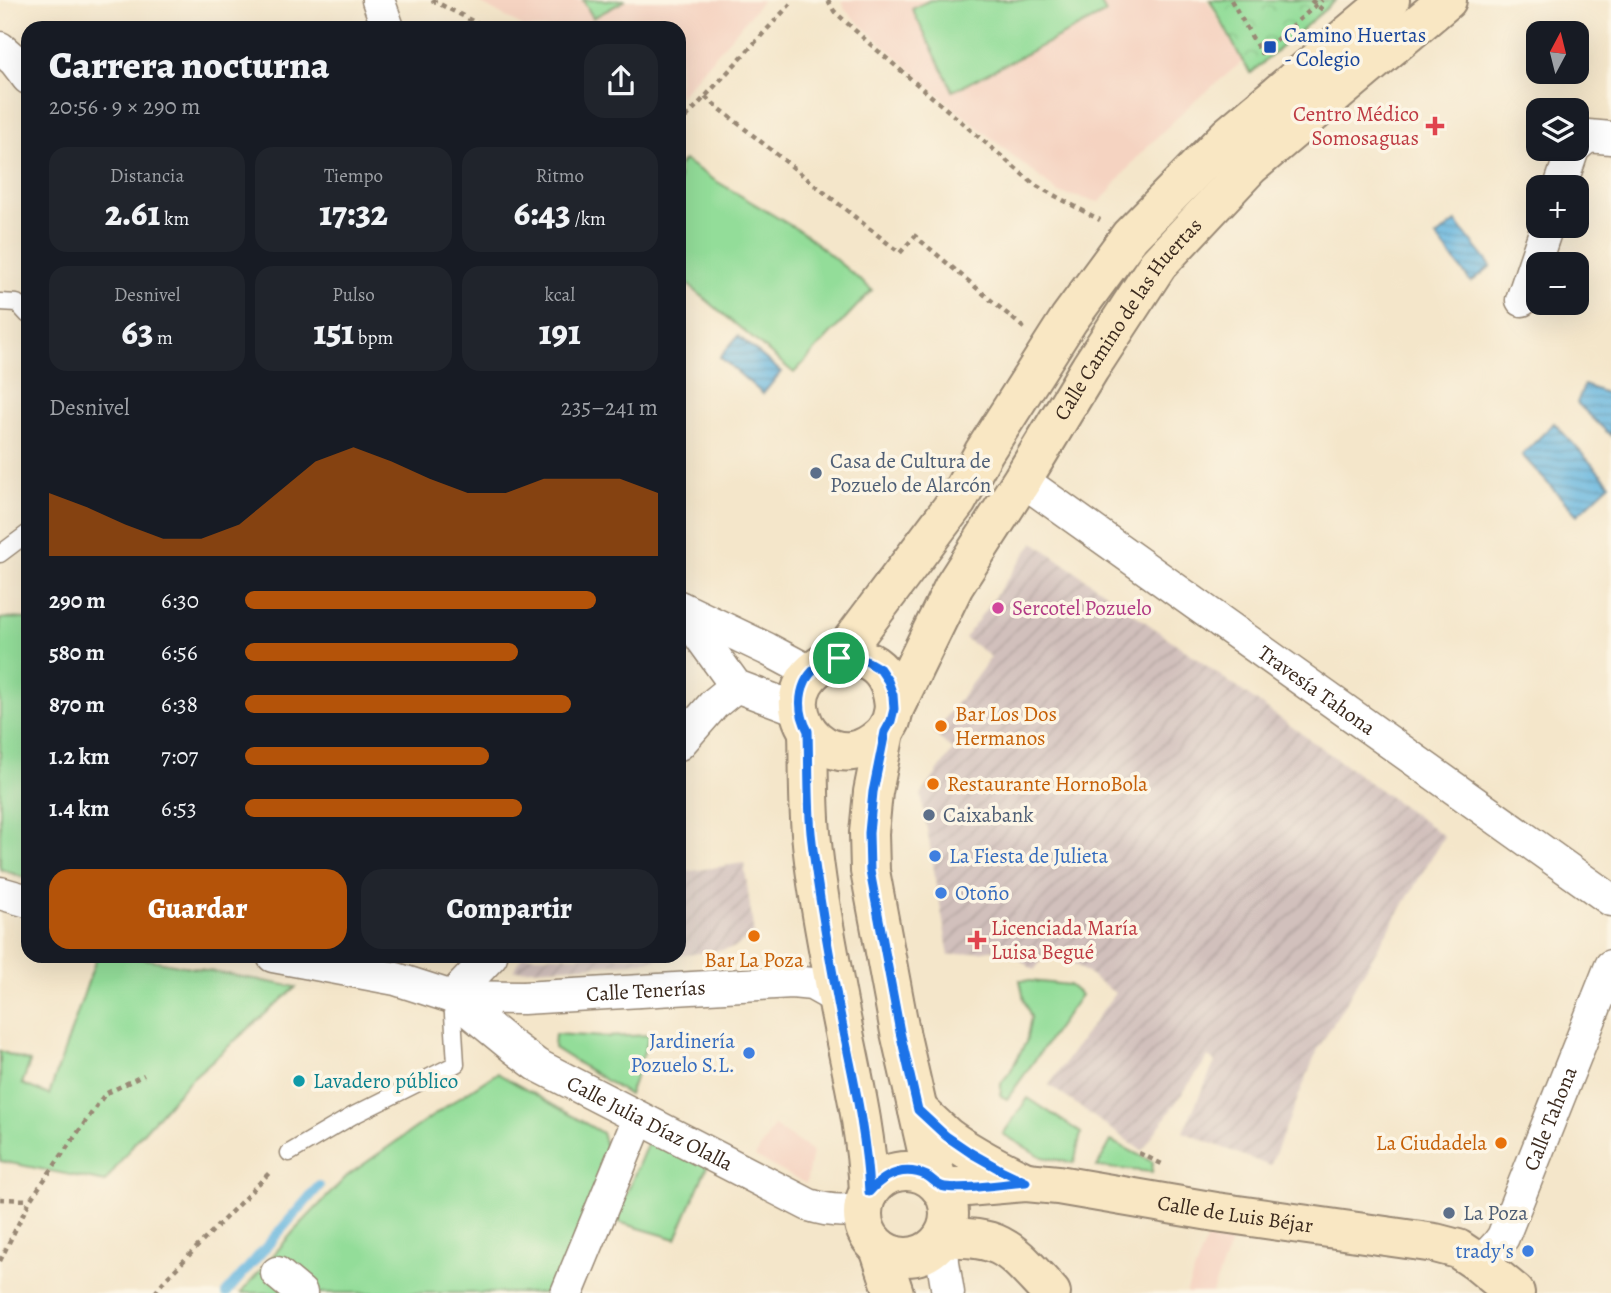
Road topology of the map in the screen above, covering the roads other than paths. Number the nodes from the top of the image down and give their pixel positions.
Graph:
1 (378, 0) edge
2 (1390, 0) edge
3 (1447, 0) edge
4 (386, 21) edge
5 (0, 48) edge
6 (21, 69) edge
7 (1589, 136) edge
8 (1611, 138) edge
9 (1543, 238) edge
10 (1522, 300) dead end
11 (0, 302) edge
12 (21, 308) edge
13 (1022, 480) junction
14 (21, 538) edge
15 (0, 554) edge
16 (686, 610) edge
17 (686, 617) edge
18 (825, 665) junction
19 (736, 686) junction
20 (804, 720) junction
21 (890, 721) junction
22 (686, 736) edge
23 (0, 892) edge
24 (21, 899) edge
25 (1611, 900) edge
26 (310, 963) edge
27 (484, 963) edge
28 (1611, 966) edge
29 (452, 997) junction
30 (837, 998) junction
31 (1605, 1000) edge
32 (918, 1110) junction
33 (639, 1118) junction
34 (289, 1153) road end
35 (1026, 1182) junction
36 (940, 1187) junction
37 (866, 1199) junction
38 (942, 1238) junction
39 (879, 1248) junction
40 (1476, 1261) junction
41 (277, 1273) dead end
42 (301, 1293) edge
43 (567, 1293) edge
44 (894, 1293) edge
45 (948, 1293) edge
46 (1051, 1293) edge
47 (1515, 1293) edge

1 - 4 street
2 - 18 main road, Calle Camino de las Huertas
3 - 13 main road, Calle Camino de las Huertas
5 - 6 street
7 - 8 street
9 - 10 street
11 - 12 lane
13 - 21 main road, Calle Camino de las Huertas
13 - 25 street, Travesía Tahona
14 - 15 lane
16 - 18 street
17 - 19 street
18 - 20 main road
18 - 21 main road
19 - 20 street
19 - 22 street
20 - 21 main road
20 - 30 main road
21 - 32 main road
23 - 24 street
26 - 29 street
27 - 29 street
28 - 31 street, Calle Tahona
29 - 30 street, Calle Tenerías
29 - 33 street, Calle Julia Díaz Olalla
29 - 34 lane
30 - 37 main road
31 - 40 street, Calle Tahona
32 - 35 main road
32 - 36 main road
33 - 37 street, Calle Julia Díaz Olalla
33 - 43 street
35 - 36 main road, Calle de Luis Béjar
35 - 40 main road, Calle de Luis Béjar
36 - 37 main road
36 - 38 main road
37 - 39 main road
38 - 39 main road
38 - 45 street
38 - 46 main road
39 - 44 main road
40 - 47 main road, Calle de Luis Béjar
41 - 42 street

